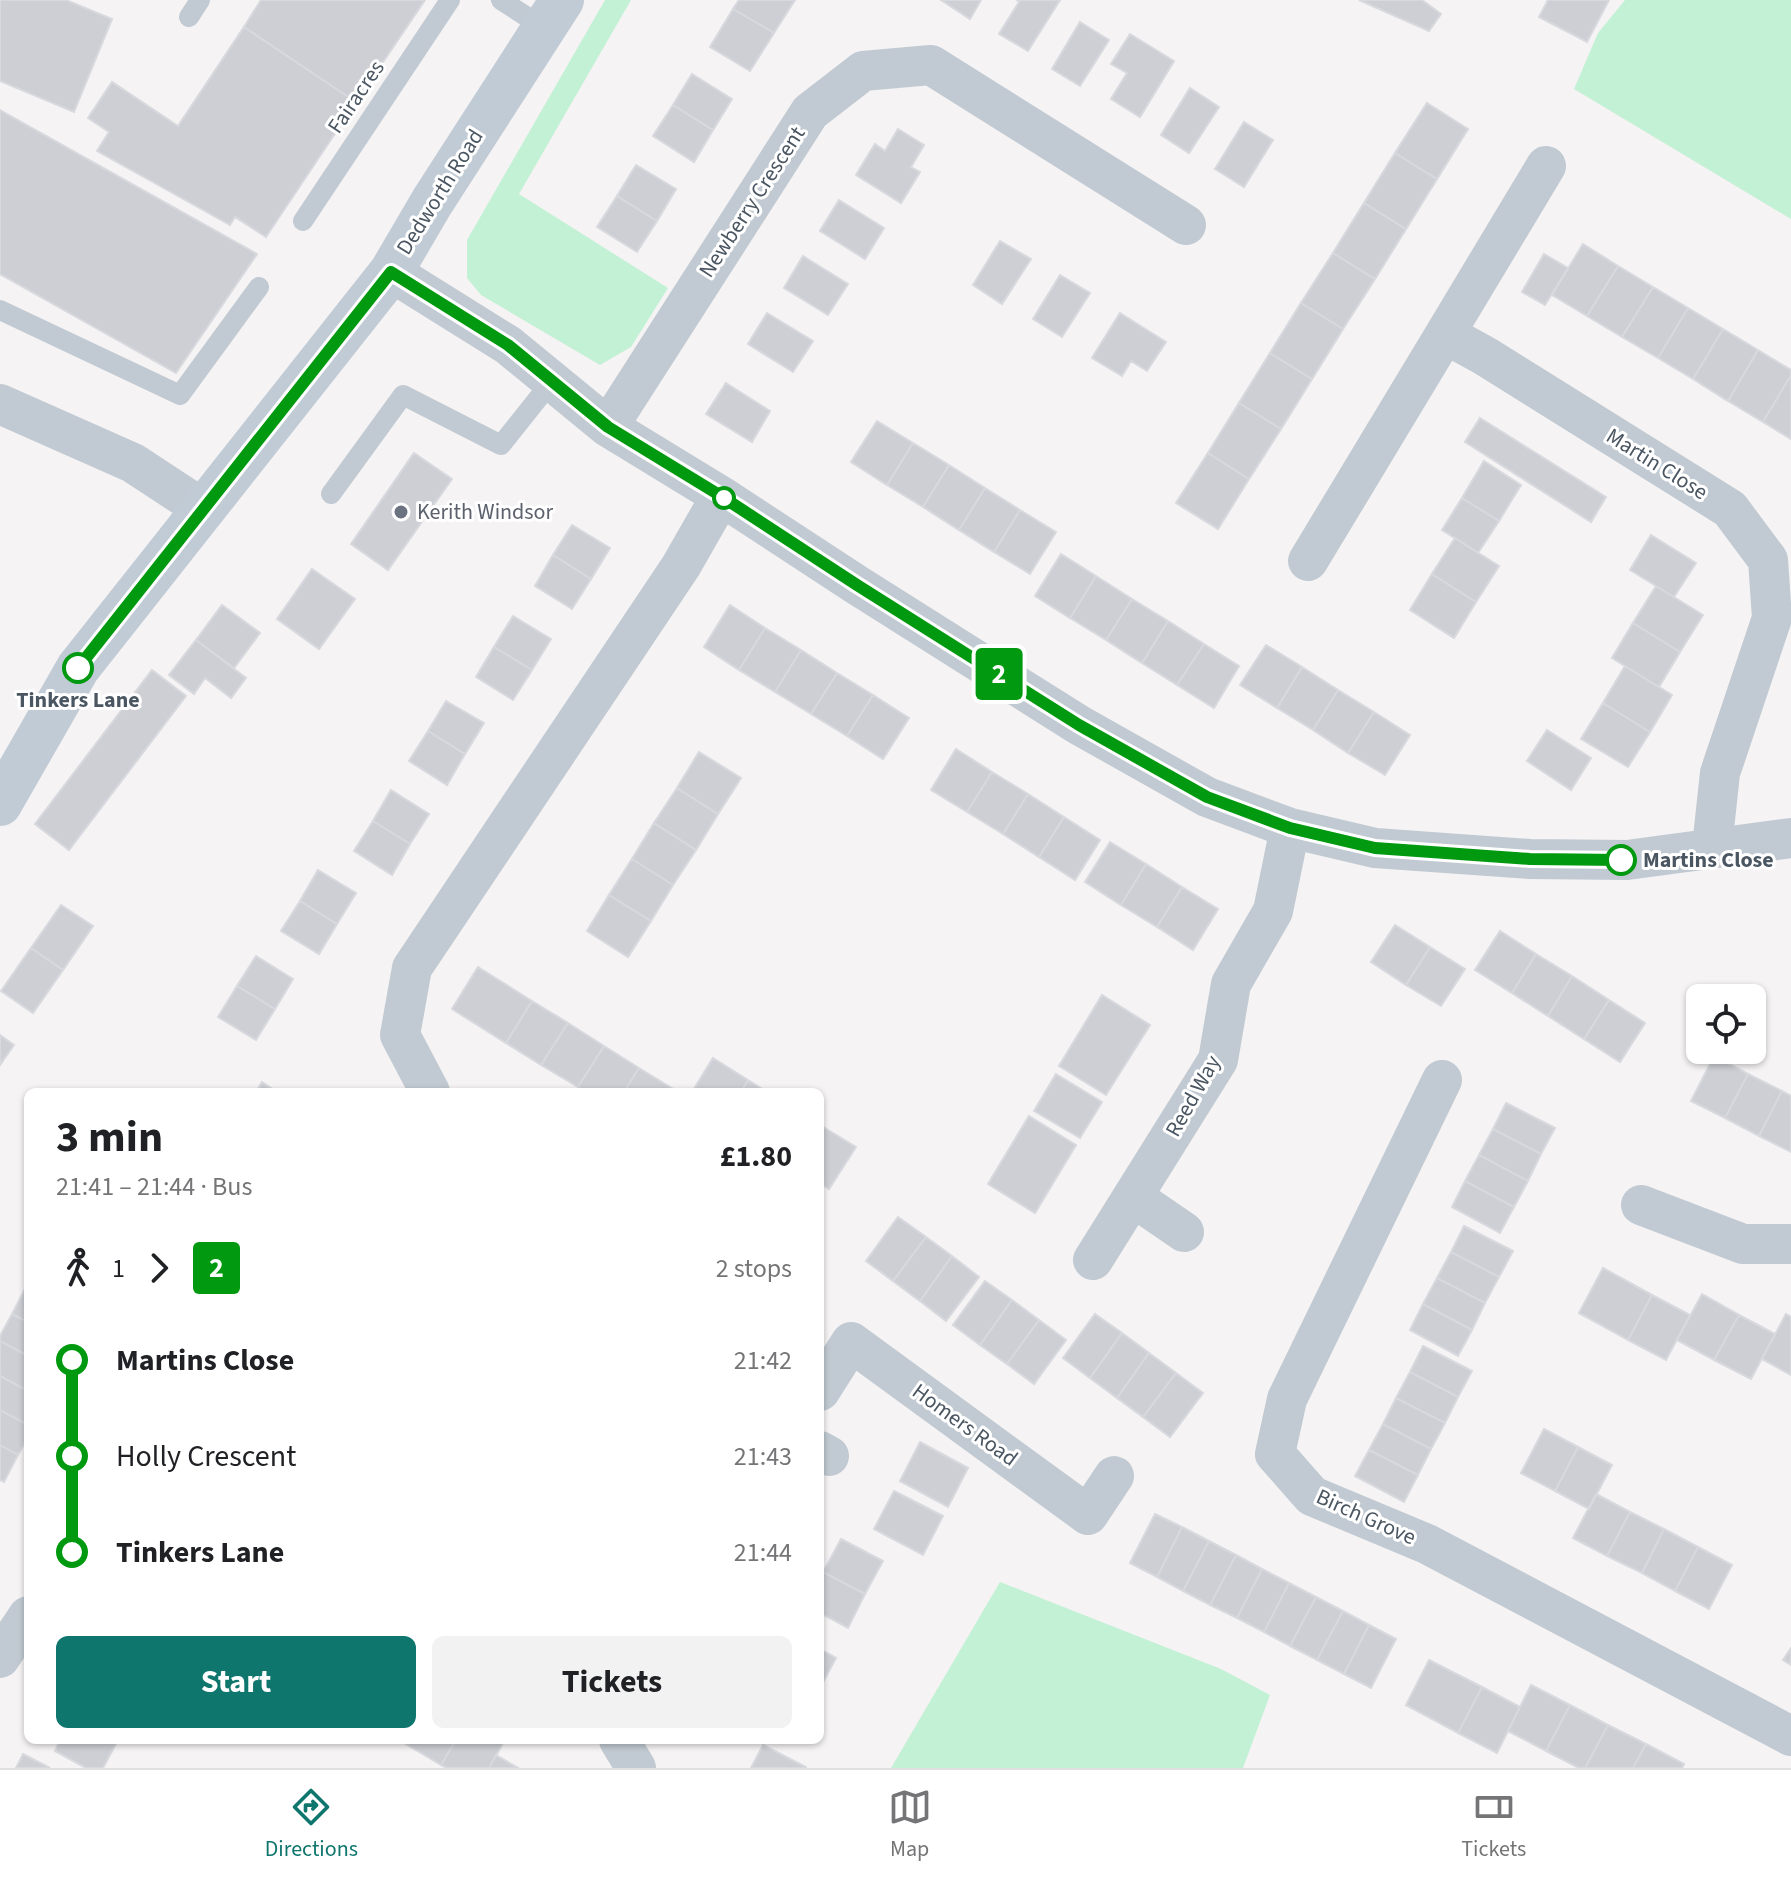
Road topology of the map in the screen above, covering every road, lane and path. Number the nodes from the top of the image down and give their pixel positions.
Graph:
1 (450, 0) edge
2 (501, 0) edge
3 (553, 14) edge
4 (1546, 166) dead end
5 (303, 221) dead end
6 (1160, 223) dead end
7 (391, 272) junction
8 (259, 287) dead end
9 (0, 310) edge
10 (1445, 334) junction
11 (552, 381) junction
12 (0, 404) edge
13 (608, 427) junction
14 (331, 494) dead end
15 (721, 496) junction
16 (203, 509) junction
17 (1331, 545) dead end
18 (0, 804) edge
19 (1290, 828) junction
20 (1791, 838) edge
21 (1712, 847) junction
22 (1442, 1080) dead end
23 (428, 1088) edge
24 (1133, 1197) junction
25 (1662, 1203) dead end
26 (1184, 1232) dead end
27 (1791, 1244) edge
28 (1093, 1260) dead end
29 (824, 1385) edge
30 (1114, 1476) dead end
31 (24, 1622) edge
32 (0, 1658) edge
33 (1791, 1736) edge
34 (621, 1744) edge
35 (636, 1768) edge

1 - 5 lane, Fairacres
2 - 3 lane
3 - 7 main road, Dedworth Road
4 - 10 street
6 - 13 street, Newberry Crescent
7 - 11 street
7 - 16 main road, Dedworth Road
8 - 9 lane
10 - 17 street
10 - 21 street, Martin Close
11 - 13 street
11 - 14 lane
12 - 16 street
13 - 15 street
15 - 19 street
15 - 23 street
16 - 18 main road, Dedworth Road
19 - 21 street
19 - 24 street, Reed Way
20 - 21 street
22 - 33 street, Birch Grove
24 - 26 street
24 - 28 street, Reed Way
25 - 27 street
29 - 30 street, Homers Road
31 - 32 street
34 - 35 street

